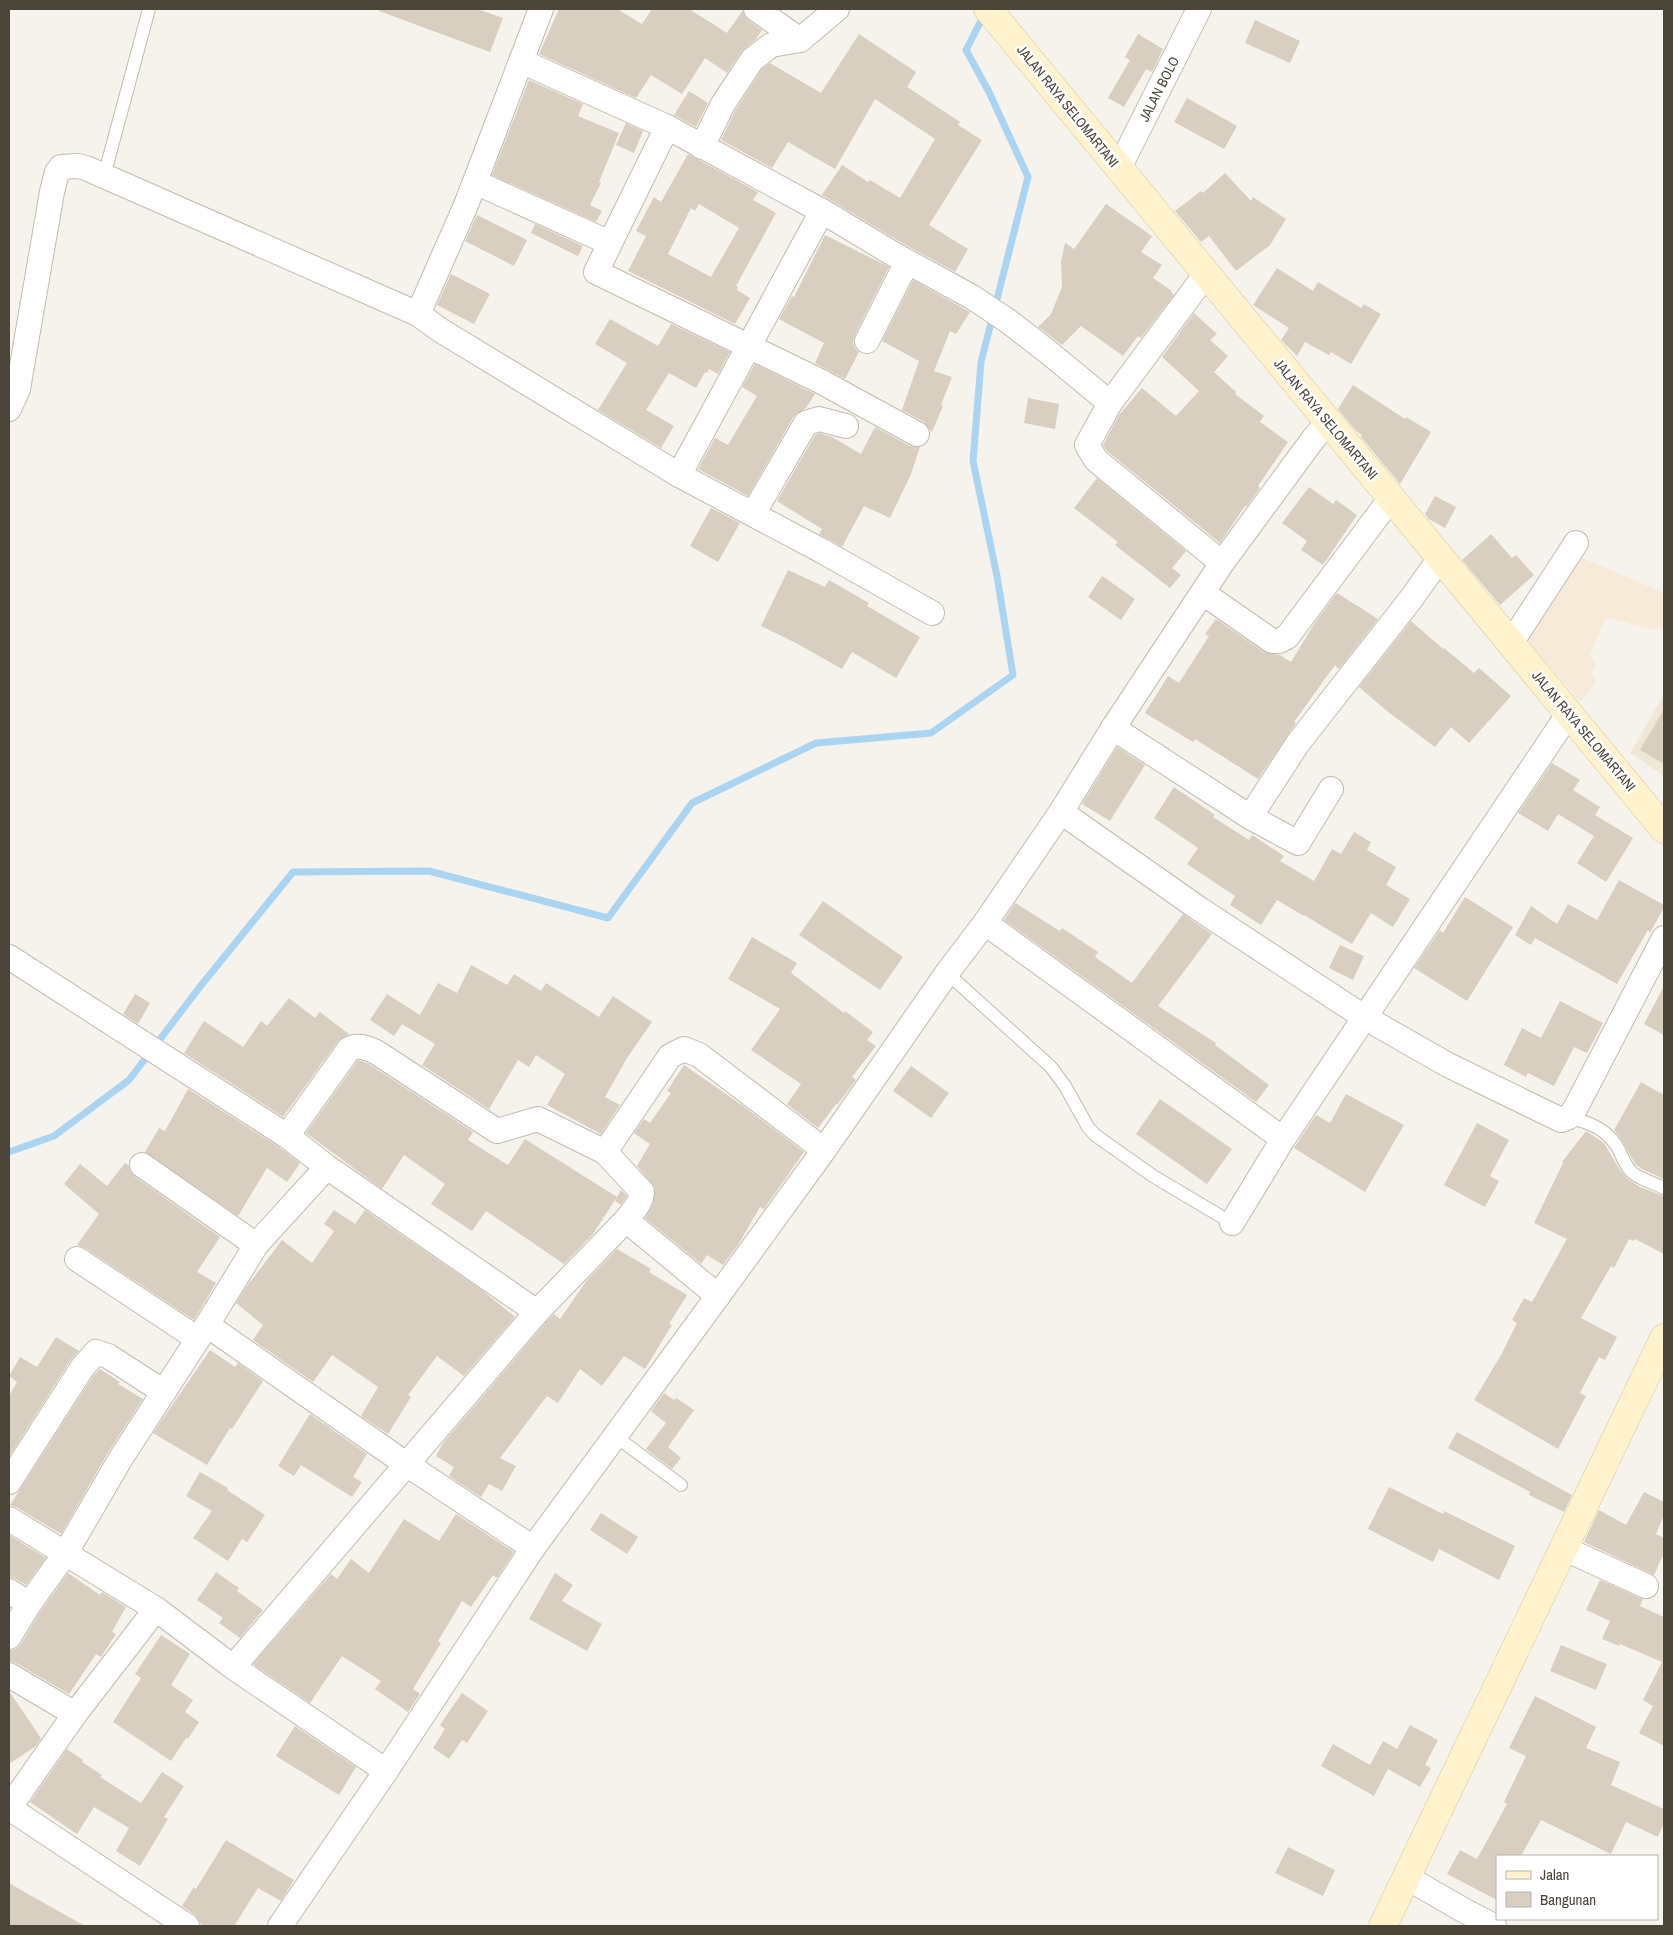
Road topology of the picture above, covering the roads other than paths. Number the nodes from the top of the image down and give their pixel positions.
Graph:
1 (149, 9) edge
2 (541, 9) edge
3 (756, 9) edge
4 (838, 9) edge
5 (988, 9) edge
6 (1198, 9) edge
7 (800, 40) junction
8 (521, 61) junction
9 (667, 127) junction
10 (702, 146) junction
11 (1119, 168) junction
12 (104, 176) junction
13 (475, 182) junction
14 (822, 211) junction
15 (610, 243) junction
16 (907, 262) junction
17 (1206, 274) junction
18 (418, 314) junction
19 (867, 341) dead end
20 (749, 347) junction
21 (1110, 403) junction
22 (9, 409) edge
23 (1328, 422) junction
24 (846, 426) dead end
25 (917, 434) dead end
26 (679, 475) junction
27 (1391, 498) junction
28 (753, 514) junction
29 (1576, 543) dead end
30 (1440, 558) junction
31 (1222, 563) junction
32 (1202, 593) junction
33 (932, 614) dead end
34 (1511, 643) junction
35 (1569, 713) junction
36 (1113, 728) junction
37 (1331, 789) dead end
38 (1061, 812) junction
39 (1250, 817) junction
40 (1664, 828) edge
41 (985, 923) junction
42 (1664, 938) edge
43 (9, 957) edge
44 (947, 974) junction
45 (1364, 1018) junction
46 (1569, 1117) junction
47 (287, 1136) junction
48 (1282, 1139) junction
49 (824, 1150) junction
50 (605, 1152) junction
51 (142, 1165) dead end
52 (327, 1167) junction
53 (1664, 1188) edge
54 (626, 1220) junction
55 (1232, 1223) joint
56 (256, 1245) junction
57 (77, 1259) dead end
58 (718, 1296) junction
59 (537, 1312) junction
60 (203, 1332) junction
61 (1664, 1338) edge
62 (164, 1392) junction
63 (615, 1436) junction
64 (406, 1464) junction
65 (9, 1482) edge
66 (681, 1485) dead end
67 (9, 1519) edge
68 (533, 1548) junction
69 (1563, 1548) junction
70 (64, 1554) junction
71 (1646, 1586) dead end
72 (9, 1591) edge
73 (29, 1604) junction
74 (156, 1609) junction
75 (9, 1637) edge
76 (233, 1667) junction
77 (9, 1675) edge
78 (75, 1714) junction
79 (386, 1771) junction
80 (9, 1808) edge
81 (1406, 1877) junction
82 (187, 1926) edge
83 (280, 1926) edge
84 (1383, 1926) edge
85 (1494, 1926) edge

1 - 12 lane
2 - 8 street
3 - 7 street
4 - 7 street
5 - 11 main road, JALAN RAYA SELOMARTANI
6 - 11 street, JALAN BOLO
7 - 10 street
8 - 9 street
8 - 13 street
9 - 10 street
9 - 15 street
10 - 14 street
11 - 17 main road, JALAN RAYA SELOMARTANI
12 - 18 street
12 - 22 street
13 - 15 street
13 - 18 street
14 - 16 street
14 - 20 street
15 - 20 street
16 - 19 street
16 - 21 street
17 - 21 street
17 - 23 main road, JALAN RAYA SELOMARTANI
18 - 26 street
20 - 25 street
20 - 26 street
21 - 31 street
23 - 27 main road, JALAN RAYA SELOMARTANI
23 - 31 street
24 - 28 street
26 - 28 street
27 - 30 main road, JALAN RAYA SELOMARTANI
27 - 32 street
28 - 33 street
29 - 34 street
30 - 34 main road, JALAN RAYA SELOMARTANI
30 - 39 street
31 - 32 street
32 - 36 street
34 - 35 main road, JALAN RAYA SELOMARTANI
35 - 40 main road, JALAN RAYA SELOMARTANI
35 - 45 street
36 - 38 street
36 - 39 street
37 - 39 street
38 - 41 street
38 - 45 street
41 - 44 street
41 - 48 street
42 - 46 street
43 - 47 street
44 - 49 street
44 - 55 lane
45 - 46 street
45 - 48 street
46 - 53 lane
47 - 50 street
47 - 52 street
48 - 55 street
49 - 50 street
49 - 58 street
50 - 54 street
51 - 56 street
52 - 56 street
52 - 59 street
54 - 58 street
54 - 59 street
56 - 60 street
57 - 60 street
58 - 63 street
59 - 64 street
60 - 62 street
60 - 64 street
61 - 69 main road
62 - 65 street
62 - 70 street
63 - 66 lane
63 - 68 street
64 - 68 street
64 - 76 street
67 - 70 street
68 - 79 street
69 - 71 street
69 - 81 main road
70 - 73 street
70 - 74 street
72 - 73 street
73 - 75 street
74 - 76 street
74 - 78 street
76 - 79 street
77 - 78 street
78 - 80 street
79 - 83 street
80 - 82 street
81 - 84 main road
81 - 85 street

